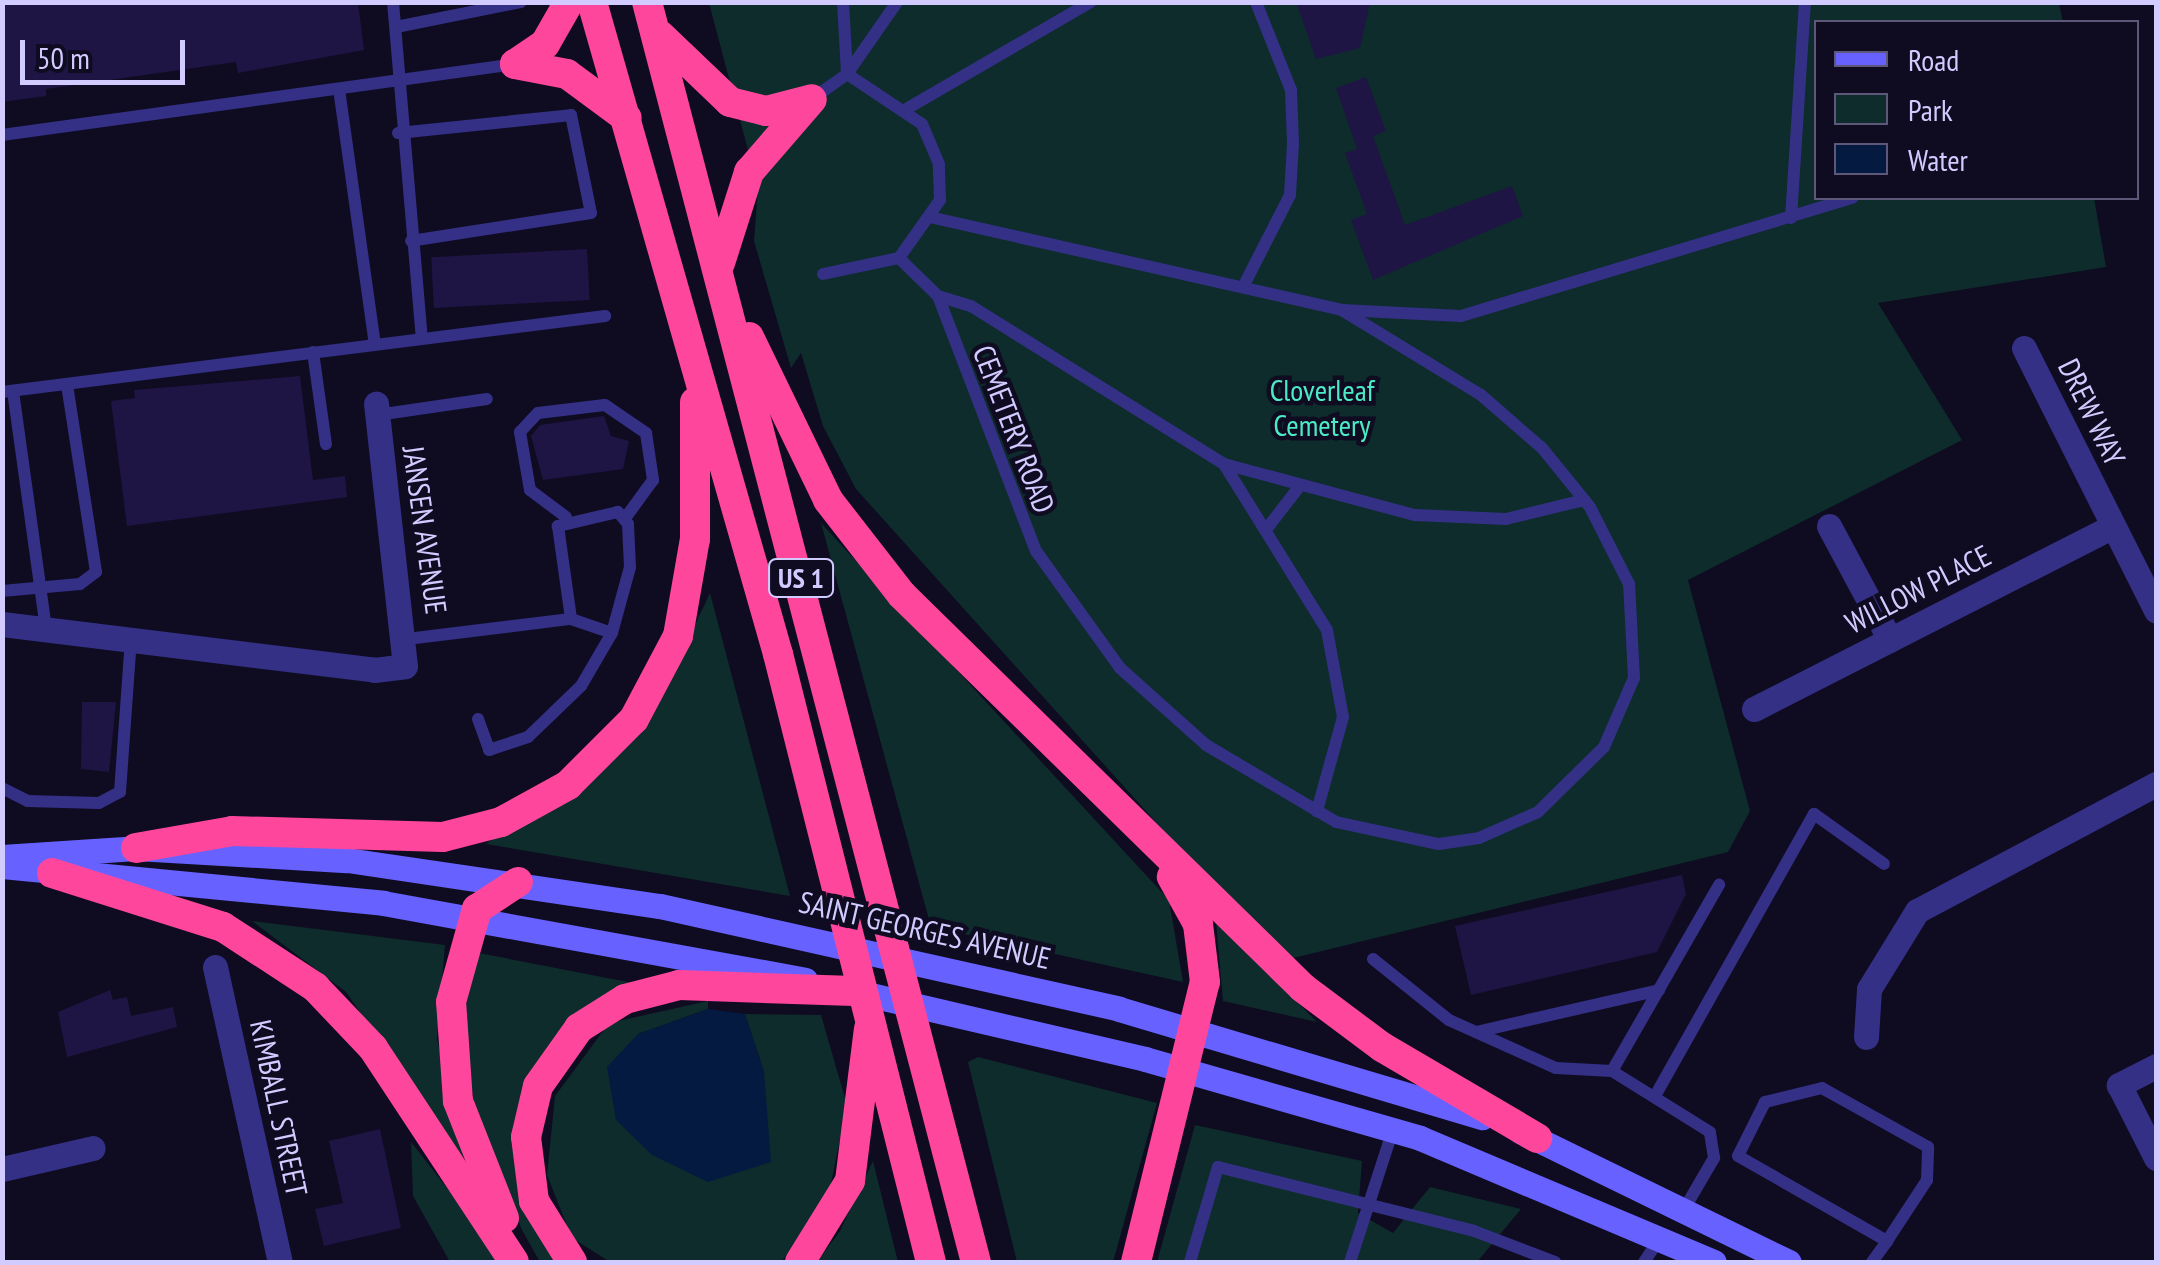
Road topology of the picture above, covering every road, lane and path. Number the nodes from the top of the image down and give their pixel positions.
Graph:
1 (392, 2) edge
2 (521, 2) edge
3 (569, 2) edge
4 (592, 2) edge
5 (843, 2) edge
6 (897, 2) edge
7 (1092, 2) edge
8 (1256, 2) edge
9 (1805, 2) edge
10 (650, 15) edge
11 (396, 28) junction
12 (514, 64) junction
13 (846, 74) junction
14 (404, 80) junction
15 (338, 89) junction
16 (812, 99) junction
17 (908, 108) junction
18 (630, 120) junction
19 (398, 133) junction
20 (2, 135) edge
21 (1847, 200) edge
22 (934, 218) junction
23 (1791, 218) junction
24 (410, 241) junction
25 (899, 258) junction
26 (720, 265) junction
27 (823, 274) dead end
28 (1246, 282) junction
29 (938, 296) junction
30 (731, 304) junction
31 (1342, 310) junction
32 (605, 316) dead end
33 (422, 338) junction
34 (375, 344) junction
35 (2024, 348) dead end
36 (314, 352) junction
37 (694, 354) junction
38 (67, 384) junction
39 (8, 392) edge
40 (487, 399) dead end
41 (377, 410) joint
42 (326, 444) dead end
43 (1224, 464) junction
44 (1299, 487) junction
45 (1584, 500) junction
46 (626, 517) junction
47 (566, 518) junction
48 (1829, 526) dead end
49 (2113, 526) junction
50 (1268, 527) junction
51 (40, 588) junction
52 (2, 591) edge
53 (2156, 611) edge
54 (572, 619) junction
55 (2, 624) edge
56 (46, 629) junction
57 (612, 633) junction
58 (130, 640) junction
59 (1890, 640) junction
60 (406, 652) junction
61 (1754, 710) dead end
62 (478, 719) dead end
63 (1076, 770) junction
64 (2156, 784) edge
65 (2, 788) edge
66 (1317, 811) junction
67 (136, 848) junction
68 (2, 857) edge
69 (1884, 864) dead end
70 (2, 866) edge
71 (52, 874) junction
72 (518, 882) junction
73 (1720, 885) dead end
74 (473, 918) junction
75 (1373, 959) dead end
76 (215, 967) dead end
77 (1659, 990) junction
78 (863, 1001) junction
79 (1196, 1030) junction
80 (1476, 1032) junction
81 (1866, 1036) dead end
82 (1301, 1057) junction
83 (2156, 1066) edge
84 (1186, 1071) junction
85 (1612, 1071) junction
86 (1242, 1087) junction
87 (1655, 1096) junction
88 (1393, 1130) junction
89 (1537, 1138) junction
90 (93, 1148) dead end
91 (1716, 1150) junction
92 (1738, 1156) junction
93 (2156, 1158) edge
94 (2, 1169) edge
95 (1686, 1206) junction
96 (1369, 1207) junction
97 (1661, 1236) junction
98 (1886, 1241) junction
99 (280, 1262) edge
100 (514, 1262) edge
101 (531, 1262) edge
102 (572, 1262) edge
103 (800, 1262) edge
104 (932, 1262) edge
105 (976, 1262) edge
106 (1136, 1262) edge
107 (1190, 1262) edge
108 (1350, 1262) edge
109 (1555, 1262) edge
110 (1644, 1262) edge
111 (1714, 1262) edge
112 (1788, 1262) edge
113 (1872, 1262) edge

1 - 11 lane
2 - 11 lane
3 - 12 highway
4 - 18 highway, US 1
5 - 13 lane
6 - 13 lane
7 - 17 lane
8 - 28 lane
9 - 23 lane
10 - 16 highway
10 - 26 highway, US 1
11 - 14 lane
12 - 14 lane
12 - 18 highway
13 - 16 lane
13 - 17 lane
14 - 15 lane
14 - 19 lane
15 - 20 lane
15 - 34 lane
16 - 26 highway
17 - 22 lane
18 - 37 highway, US 1
19 - 24 lane
19 - 24 lane
21 - 23 lane, CEMETERY ROAD
22 - 25 lane
22 - 28 lane, CEMETERY ROAD
23 - 31 lane, CEMETERY ROAD
24 - 33 lane
25 - 27 lane
25 - 29 lane, CEMETERY ROAD
26 - 30 highway, US 1
28 - 31 lane, CEMETERY ROAD
29 - 43 lane, CEMETERY ROAD
29 - 66 lane, CEMETERY ROAD
30 - 63 highway
30 - 105 highway, US 1
31 - 45 lane, CEMETERY ROAD
32 - 33 lane
33 - 34 lane
34 - 36 lane
35 - 49 street, DREW WAY
36 - 38 lane
36 - 42 lane
37 - 67 highway
37 - 78 highway, US 1
38 - 39 lane
38 - 51 lane
39 - 51 lane
40 - 41 lane
41 - 60 street, JANSEN AVENUE
43 - 44 lane, CEMETERY ROAD
43 - 50 lane, CEMETERY ROAD
44 - 45 lane, CEMETERY ROAD
44 - 50 lane
45 - 66 lane, CEMETERY ROAD
46 - 47 lane
46 - 47 lane
46 - 57 lane
47 - 54 lane
48 - 59 street
49 - 53 street, DREW WAY
49 - 59 street, WILLOW PLACE
50 - 66 lane, CEMETERY ROAD
51 - 52 lane
51 - 56 lane
54 - 57 lane
54 - 60 lane
55 - 56 street
56 - 58 street
57 - 62 lane
58 - 60 street
58 - 65 lane
59 - 61 street, WILLOW PLACE
63 - 79 highway
63 - 89 highway
64 - 81 street
67 - 68 main road, SAINT GEORGES AVENUE
67 - 72 main road, SAINT GEORGES AVENUE
69 - 87 lane
70 - 71 main road
71 - 74 main road
71 - 100 highway
72 - 74 highway
72 - 79 main road, SAINT GEORGES AVENUE
73 - 77 lane
74 - 78 main road
74 - 101 highway
75 - 80 lane
76 - 99 street, KIMBALL STREET
77 - 80 lane
77 - 85 lane
78 - 84 main road
78 - 102 highway
78 - 103 highway
78 - 104 highway, US 1
79 - 82 main road, SAINT GEORGES AVENUE
79 - 84 highway
80 - 85 lane
82 - 86 main road
82 - 89 main road, SAINT GEORGES AVENUE
83 - 93 street
84 - 86 main road
84 - 106 highway
85 - 87 lane
86 - 88 main road
87 - 91 lane
88 - 96 lane
88 - 97 main road
89 - 95 main road, SAINT GEORGES AVENUE
90 - 94 street
91 - 92 lane
91 - 95 lane
92 - 98 lane
92 - 98 lane
95 - 112 main road, SAINT GEORGES AVENUE
96 - 107 lane
96 - 108 lane
96 - 109 lane
97 - 110 lane
97 - 111 main road
98 - 113 lane

